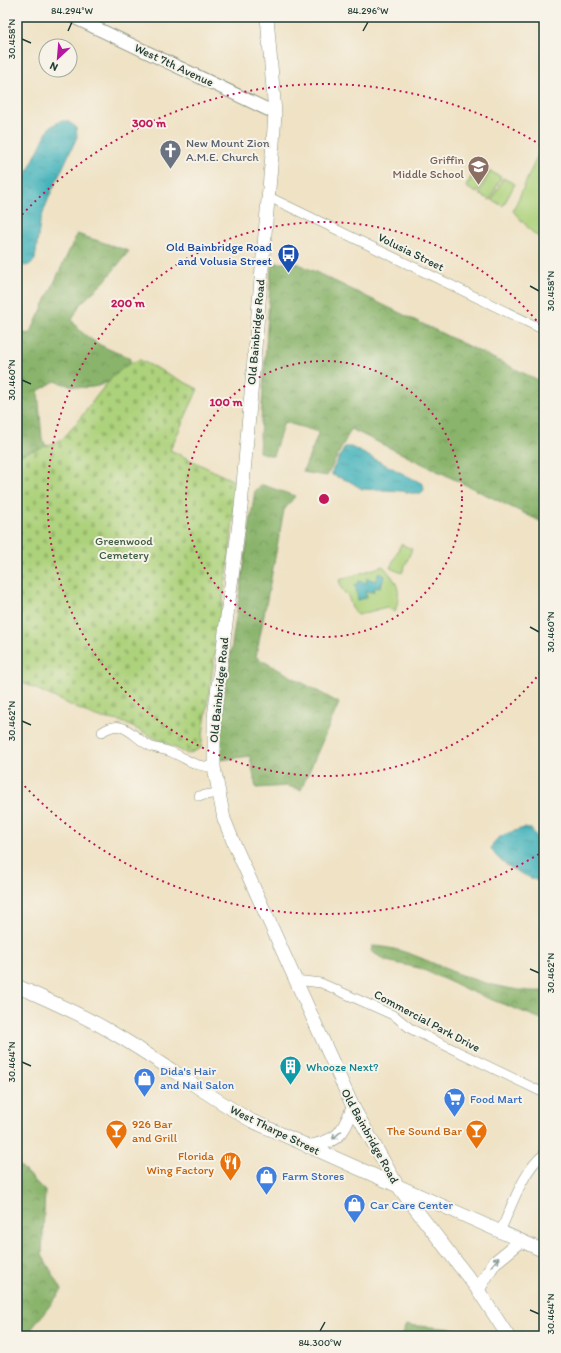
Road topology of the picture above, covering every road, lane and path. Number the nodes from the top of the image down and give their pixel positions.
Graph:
1 (73, 17) edge
2 (267, 17) edge
3 (274, 113) junction
4 (267, 196) junction
5 (544, 330) edge
6 (102, 732) dead end
7 (214, 768) junction
8 (218, 794) junction
9 (199, 796) dead end
10 (295, 980) junction
11 (17, 986) edge
12 (544, 1093) edge
13 (353, 1107) junction
14 (308, 1147) junction
15 (544, 1154) edge
16 (397, 1185) junction
17 (500, 1232) junction
18 (521, 1241) junction
19 (544, 1251) edge
20 (478, 1290) junction
21 (508, 1336) edge

1 - 3 street, West 7th Avenue
2 - 3 main road, Old Bainbridge Road
3 - 4 main road, Old Bainbridge Road
4 - 5 street, Volusia Street
4 - 7 main road, Old Bainbridge Road
6 - 7 street
7 - 8 main road, Old Bainbridge Road
8 - 9 street
8 - 10 main road, Old Bainbridge Road
10 - 12 street, Commercial Park Drive
10 - 13 main road, Old Bainbridge Road
11 - 14 main road, West Tharpe Street
13 -> 14 main road
13 - 16 main road, Old Bainbridge Road
14 - 16 main road, West Tharpe Street
15 - 17 street
16 - 17 main road, West Tharpe Street
16 - 20 main road, Old Bainbridge Road
17 - 18 main road, West Tharpe Street
18 - 19 main road, West Tharpe Street
20 -> 18 main road
20 - 21 main road, Old Bainbridge Road

